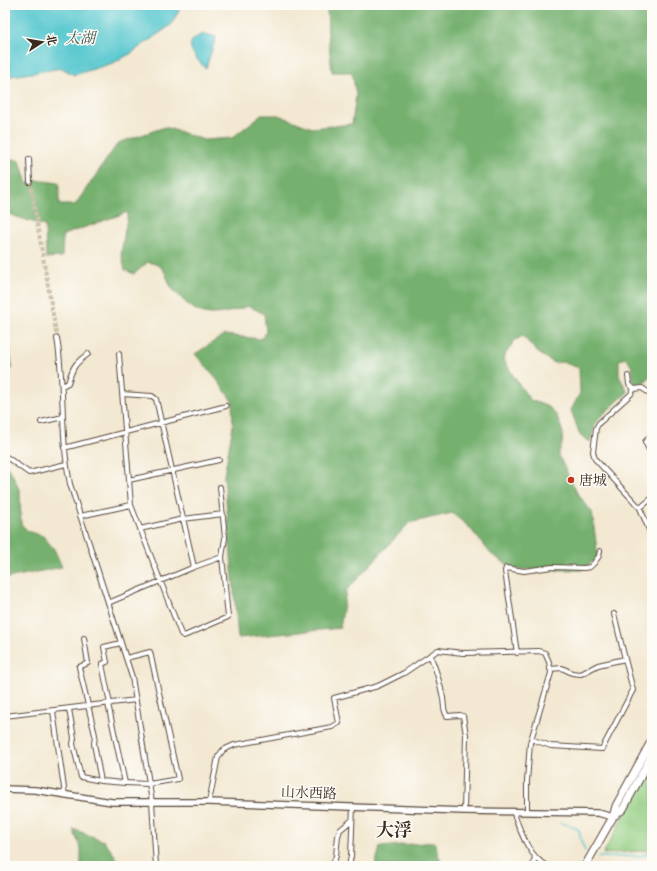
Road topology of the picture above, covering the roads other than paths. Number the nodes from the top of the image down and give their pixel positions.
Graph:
1 (29, 159) dead end
2 (30, 182) tunnel mouth
3 (58, 338) tunnel mouth
4 (88, 354) dead end
5 (119, 354) dead end
6 (628, 376) dead end
7 (62, 386) junction
8 (634, 389) junction
9 (122, 394) junction
10 (652, 396) edge
11 (226, 406) dead end
12 (62, 417) junction
13 (41, 422) dead end
14 (161, 423) junction
15 (125, 432) junction
16 (652, 434) edge
17 (64, 448) junction
18 (652, 455) edge
19 (5, 456) edge
20 (219, 460) dead end
21 (66, 464) junction
22 (172, 470) junction
23 (129, 480) junction
24 (220, 487) dead end
25 (652, 498) edge
26 (131, 505) junction
27 (640, 508) junction
28 (222, 514) junction
29 (80, 516) junction
30 (183, 519) junction
31 (140, 529) junction
32 (652, 537) edge
33 (600, 551) dead end
34 (222, 557) junction
35 (194, 567) junction
36 (160, 581) junction
37 (108, 603) junction
38 (614, 614) dead end
39 (84, 638) dead end
40 (121, 642) junction
41 (517, 652) junction
42 (430, 655) junction
43 (126, 658) junction
44 (625, 659) junction
45 (550, 669) junction
46 (136, 700) junction
47 (109, 704) junction
48 (88, 707) junction
49 (68, 709) junction
50 (53, 711) junction
51 (5, 716) edge
52 (531, 739) junction
53 (652, 740) edge
54 (652, 755) edge
55 (101, 781) junction
56 (126, 783) junction
57 (149, 784) junction
58 (5, 789) edge
59 (64, 795) junction
60 (152, 802) junction
61 (209, 802) junction
62 (353, 806) junction
63 (513, 810) junction
64 (464, 811) junction
65 (527, 811) junction
66 (613, 817) junction
67 (352, 820) junction
68 (535, 856) junction
69 (156, 866) edge
70 (332, 866) edge
71 (349, 866) edge
72 (533, 866) edge
73 (547, 866) edge
74 (585, 866) edge

1 - 2 street
3 - 7 street
4 - 7 street
5 - 9 street
6 - 8 street
7 - 12 street
8 - 10 street
8 - 27 street
9 - 14 street
9 - 15 street
11 - 14 street
12 - 13 street
12 - 17 street
14 - 15 street
14 - 22 street
15 - 17 street
15 - 23 street
16 - 18 street
17 - 21 street
19 - 21 street
20 - 22 street
21 - 29 street
22 - 23 street
22 - 30 street
23 - 26 street
24 - 28 street
25 - 27 street
26 - 29 street
26 - 31 street
27 - 32 street
28 - 30 street
28 - 34 street
29 - 37 street
30 - 31 street
30 - 35 street
31 - 36 street
33 - 41 street
34 - 35 street
34 - 36 street
35 - 36 street
36 - 37 street
37 - 40 street
38 - 44 street
39 - 48 street
40 - 43 street
40 - 47 street
41 - 42 street
41 - 45 street
42 - 61 street
42 - 64 street
43 - 46 street
43 - 57 street
44 - 45 street
44 - 52 street
45 - 52 street
46 - 47 street
46 - 57 street
47 - 48 street
47 - 56 street
48 - 49 street
48 - 55 street
49 - 50 street
49 - 55 street
50 - 51 street
50 - 59 street
52 - 65 street
53 - 66 highway
54 - 66 highway
55 - 56 street
56 - 57 street
57 - 60 street
58 - 59 street, 山水西路
59 - 60 street, 山水西路
60 - 61 street, 山水西路
60 - 69 street
61 - 62 street, 山水西路
62 - 64 street, 山水西路
62 - 67 street
63 - 64 street, 山水西路
63 - 65 street, 山水西路
63 - 68 street
65 - 66 street, 山水西路
66 - 74 highway
67 - 70 street
67 - 71 street
68 - 72 street
68 - 73 street

